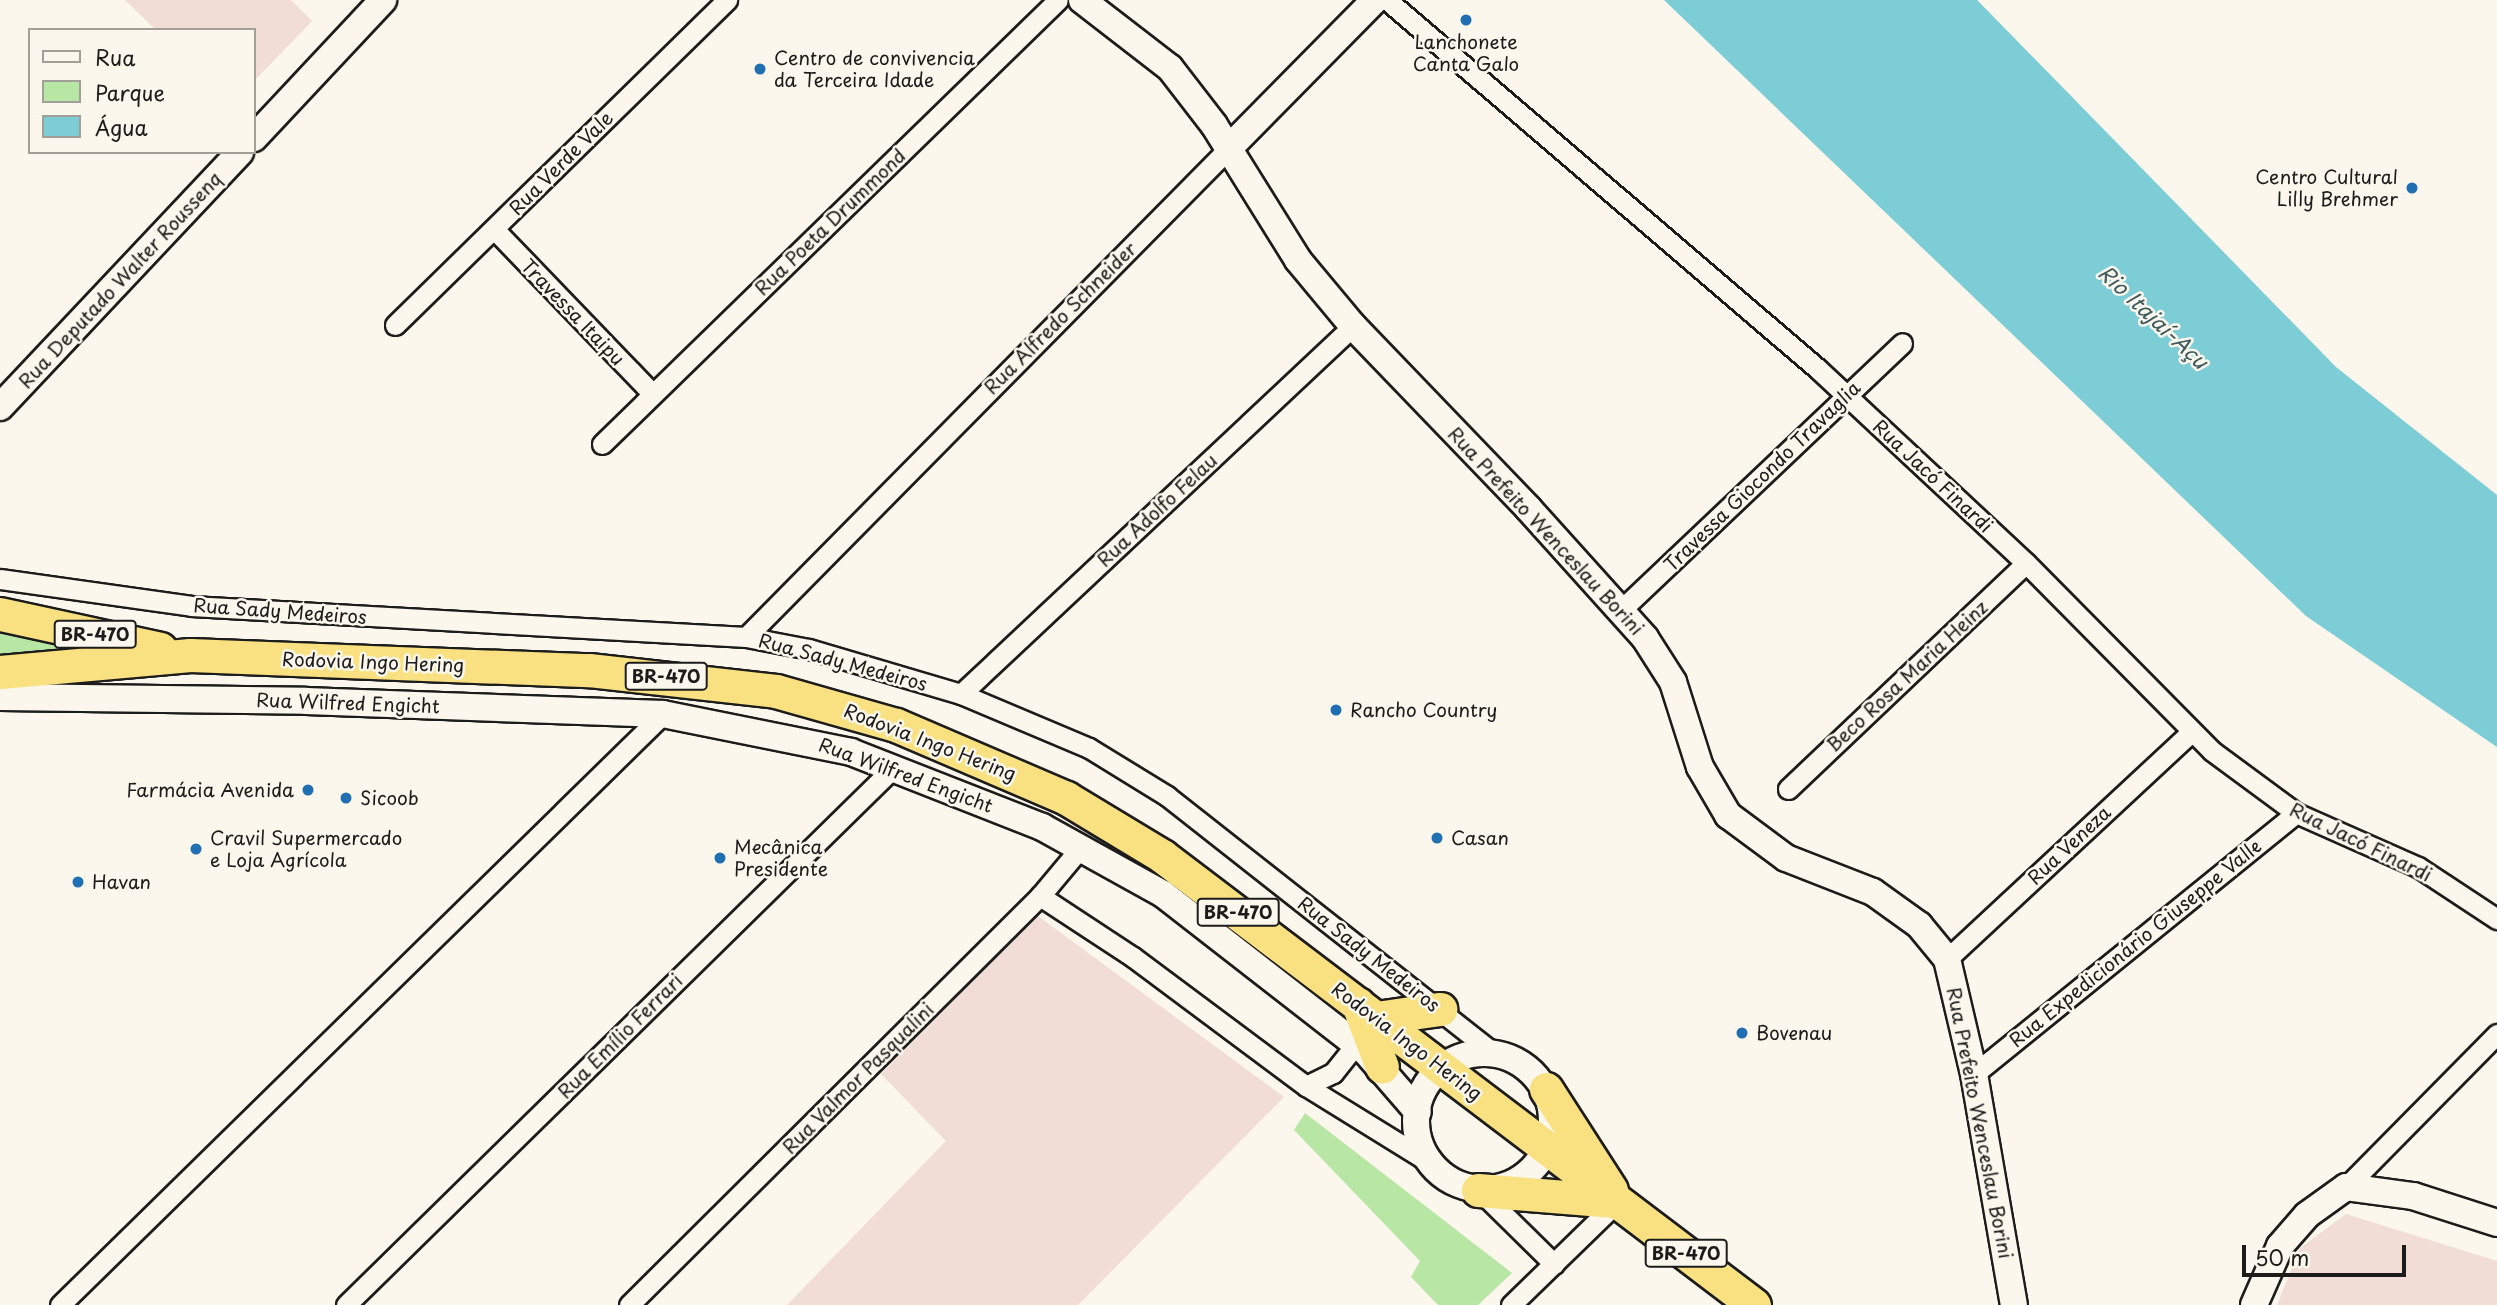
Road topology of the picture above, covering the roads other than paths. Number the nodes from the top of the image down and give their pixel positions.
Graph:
1 (383, 0) edge
2 (727, 0) edge
3 (1058, 0) edge
4 (1082, 0) edge
5 (1375, 0) edge
6 (1387, 0) edge
7 (256, 136) edge
8 (1229, 148) junction
9 (238, 154) edge
10 (494, 229) junction
11 (395, 325) dead end
12 (1353, 326) junction
13 (1902, 343) dead end
14 (653, 394) junction
15 (1847, 396) junction
16 (0, 407) edge
17 (602, 444) dead end
18 (2026, 563) junction
19 (0, 579) edge
20 (1622, 610) junction
21 (0, 614) edge
22 (746, 636) junction
23 (190, 656) junction
24 (0, 672) edge
25 (961, 694) junction
26 (0, 697) edge
27 (663, 714) junction
28 (2191, 732) junction
29 (894, 767) junction
30 (1788, 789) dead end
31 (2296, 813) junction
32 (1082, 846) junction
33 (1040, 896) junction
34 (2497, 919) edge
35 (1947, 959) junction
36 (1440, 1009) junction
37 (1365, 1024) junction
38 (2497, 1034) edge
39 (1491, 1051) junction
40 (1440, 1066) junction
41 (1382, 1068) joint
42 (1975, 1074) junction
43 (1306, 1086) junction
44 (1546, 1089) junction
45 (1418, 1112) junction
46 (1548, 1148) junction
47 (1426, 1160) junction
48 (2346, 1187) junction
49 (1478, 1190) junction
50 (1618, 1202) junction
51 (2497, 1223) edge
52 (1554, 1264) junction
53 (60, 1305) edge
54 (346, 1305) edge
55 (629, 1305) edge
56 (1511, 1305) edge
57 (1754, 1305) edge
58 (2014, 1305) edge
59 (2254, 1305) edge

1 - 7 street
2 - 10 street, Rua Verde Vale
3 - 14 street, Rua Poeta Drummond
4 - 8 street, Rua Prefeito Wenceslau Borini
5 - 8 street, Rua Alfredo Schneider
6 - 15 street, Rua Jacó Finardi
8 - 12 street, Rua Prefeito Wenceslau Borini
8 - 22 street, Rua Alfredo Schneider
9 - 16 street, Rua Deputado Walter Roussenq
10 - 11 street, Rua Verde Vale
10 - 14 street, Travessa Itaipu
12 - 20 street, Rua Prefeito Wenceslau Borini
12 - 25 street, Rua Adolfo Felau
13 - 15 street, Travessa Giocondo Travaglia
14 - 17 street, Rua Poeta Drummond
15 - 18 street, Rua Jacó Finardi
15 - 20 street, Travessa Giocondo Travaglia
18 - 28 street, Rua Jacó Finardi
18 - 30 street, Beco Rosa Maria Heinz
19 - 22 street, Rua Sady Medeiros
20 - 35 street, Rua Prefeito Wenceslau Borini
21 - 23 highway, Rodovia Ingo Hering / BR-470
22 - 25 street, Rua Sady Medeiros
23 - 24 highway, Rodovia Ingo Hering / BR-470
23 - 37 highway, Rodovia Ingo Hering / BR-470
25 - 36 street, Rua Sady Medeiros
26 - 27 street, Rua Wilfred Engicht
27 - 29 street, Rua Wilfred Engicht
27 - 53 street
28 - 31 street, Rua Jacó Finardi
28 - 35 street, Rua Veneza
29 - 32 street, Rua Wilfred Engicht
29 - 54 street, Rua Emílio Ferrari
31 - 34 street, Rua Jacó Finardi
31 - 42 street, Rua Expedicionário Giuseppe Valle
32 - 33 street, Rua Valmor Pasqualini
32 - 37 street, Rua Wilfred Engicht
33 - 43 street
33 - 55 street, Rua Valmor Pasqualini
35 - 42 street, Rua Prefeito Wenceslau Borini
36 - 37 highway
36 - 39 street, Rua Sady Medeiros
37 - 40 highway, Rodovia Ingo Hering / BR-470
37 - 41 highway
37 - 43 street
38 - 48 street
39 - 40 street
39 - 44 street
40 - 45 street
40 - 46 highway, Rodovia Ingo Hering / BR-470
41 - 45 street
42 - 58 street, Rua Prefeito Wenceslau Borini
43 - 47 street
44 - 46 street
44 - 50 highway
45 - 47 street
46 - 49 street
46 - 50 highway, Rodovia Ingo Hering / BR-470
47 - 49 street
48 - 51 street
48 - 59 street
49 - 50 highway
49 - 52 street
50 - 52 street
50 - 57 highway, Rodovia Ingo Hering / BR-470
52 - 56 street

